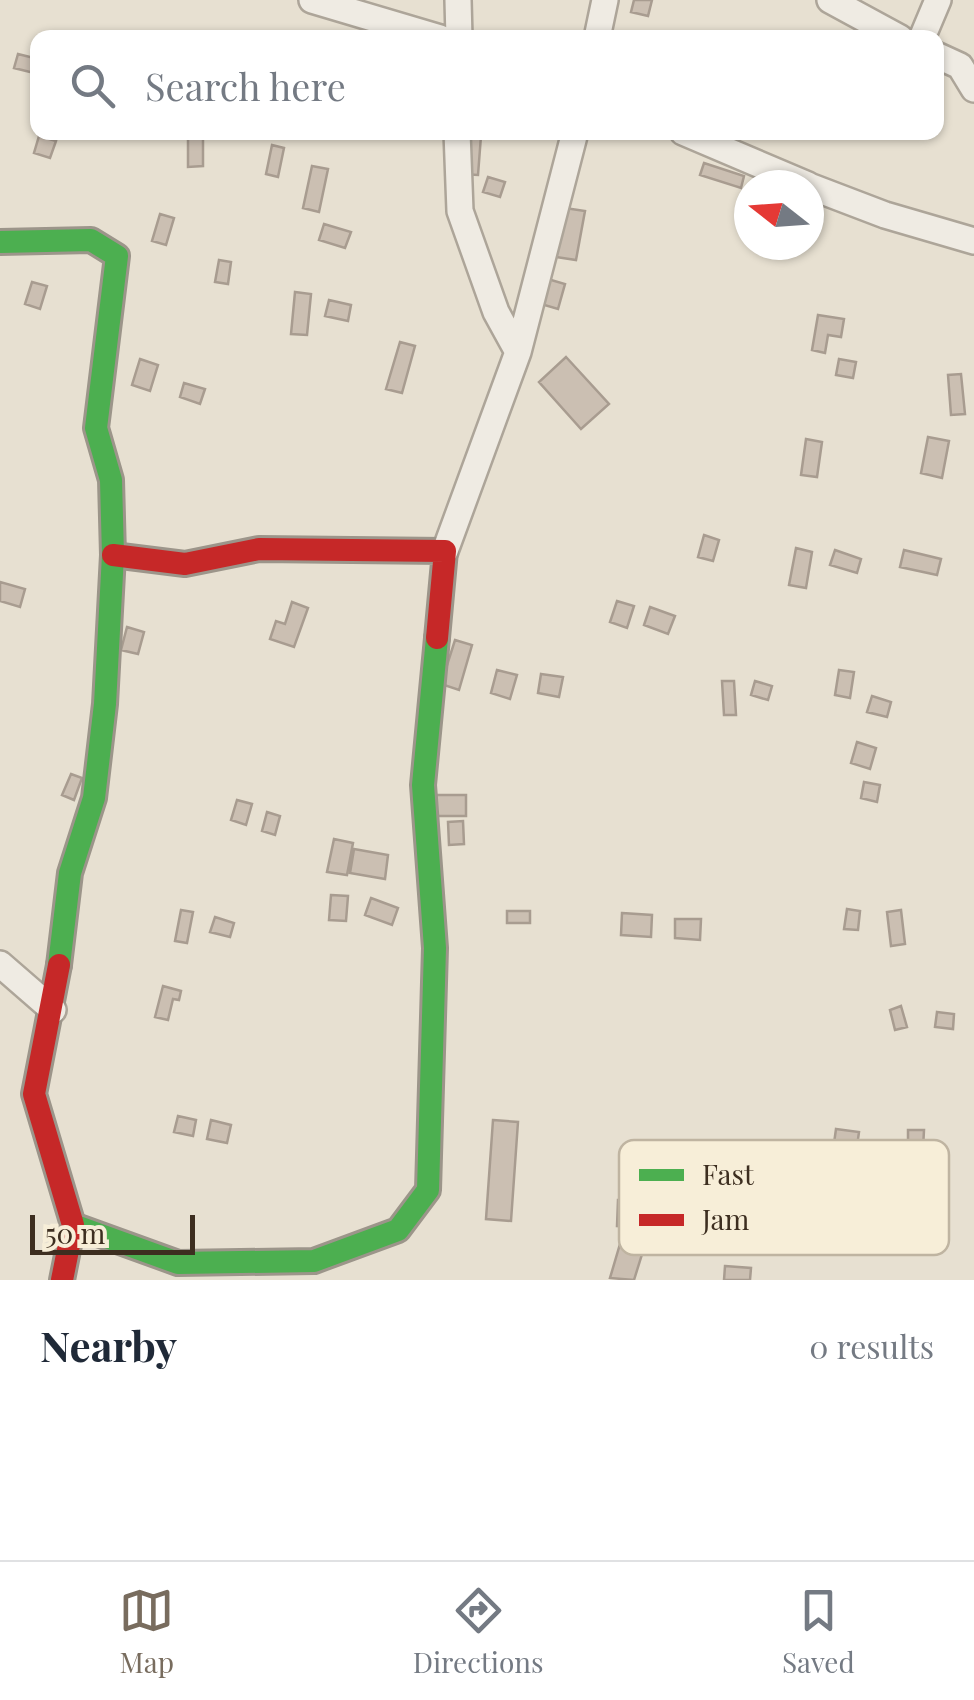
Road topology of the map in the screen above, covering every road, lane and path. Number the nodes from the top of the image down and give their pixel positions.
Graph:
1 (312, 0) edge
2 (458, 0) edge
3 (605, 0) edge
4 (830, 0) edge
5 (938, 0) edge
6 (413, 30) edge
7 (459, 30) edge
8 (599, 30) edge
9 (885, 30) edge
10 (925, 30) edge
11 (944, 59) edge
12 (974, 89) edge
13 (457, 140) edge
14 (573, 140) edge
15 (702, 140) edge
16 (773, 170) edge
17 (824, 191) edge
18 (974, 241) edge
19 (0, 242) edge
20 (518, 352) junction
21 (445, 552) junction
22 (113, 555) junction
23 (0, 964) edge
24 (54, 1010) junction
25 (72, 1225) junction
26 (62, 1280) edge

1 - 6 street
2 - 7 street
3 - 8 street
4 - 9 street
5 - 10 street
11 - 12 street
13 - 20 street
14 - 20 street
15 - 16 street
17 - 18 street
19 - 22 street
20 - 21 street
21 - 22 street
21 - 25 street
22 - 24 street
23 - 24 street
24 - 25 street
25 - 26 street

